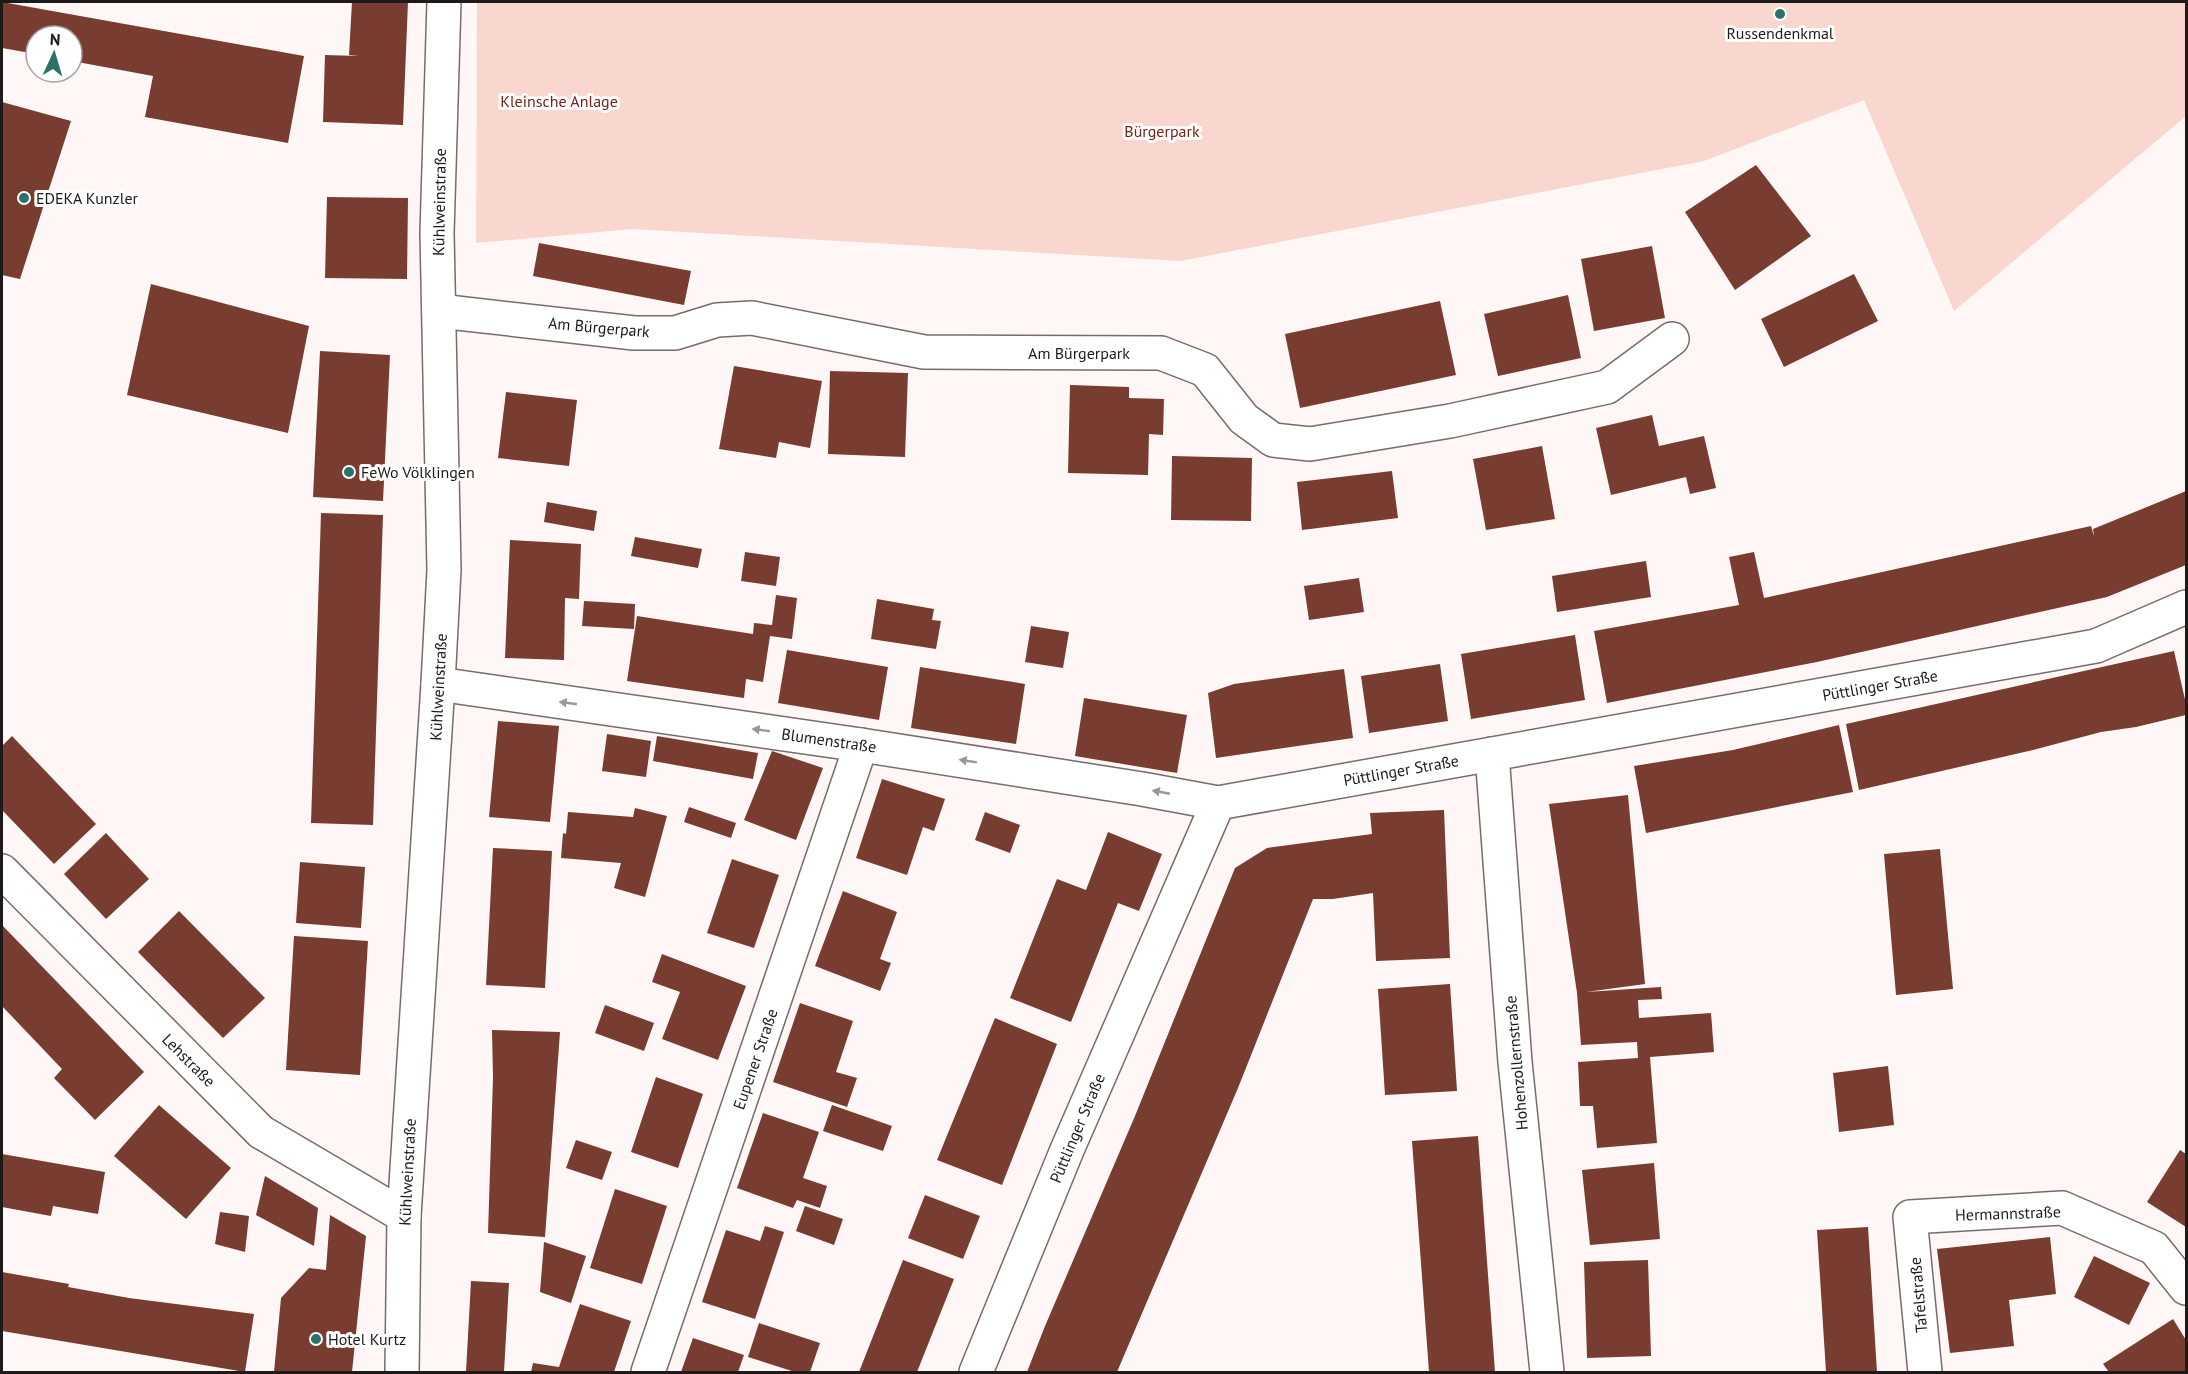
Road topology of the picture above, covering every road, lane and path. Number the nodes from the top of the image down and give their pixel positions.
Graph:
1 (444, 2) edge
2 (439, 310) junction
3 (1672, 339) dead end
4 (2187, 608) edge
5 (438, 684) junction
6 (861, 745) junction
7 (1492, 754) junction
8 (1218, 803) junction
9 (2, 871) edge
10 (404, 1216) junction
11 (1911, 1217) joint
12 (2187, 1288) edge
13 (402, 1372) edge
14 (648, 1372) edge
15 (976, 1372) edge
16 (1547, 1372) edge
17 (1925, 1372) edge

1 - 2 street, Kühlweinstraße
2 - 3 street, Am Bürgerpark
2 - 5 street, Kühlweinstraße
4 - 7 street, Püttlinger Straße
6 -> 5 street, Blumenstraße
5 - 10 street, Kühlweinstraße
8 -> 6 street, Blumenstraße
6 - 14 street, Eupener Straße
7 - 8 street, Püttlinger Straße
7 - 16 street, Hohenzollernstraße
8 - 15 street, Püttlinger Straße
9 - 10 street, Lehstraße
10 - 13 street, Kühlweinstraße
11 - 12 street, Hermannstraße
11 - 17 street, Tafelstraße

